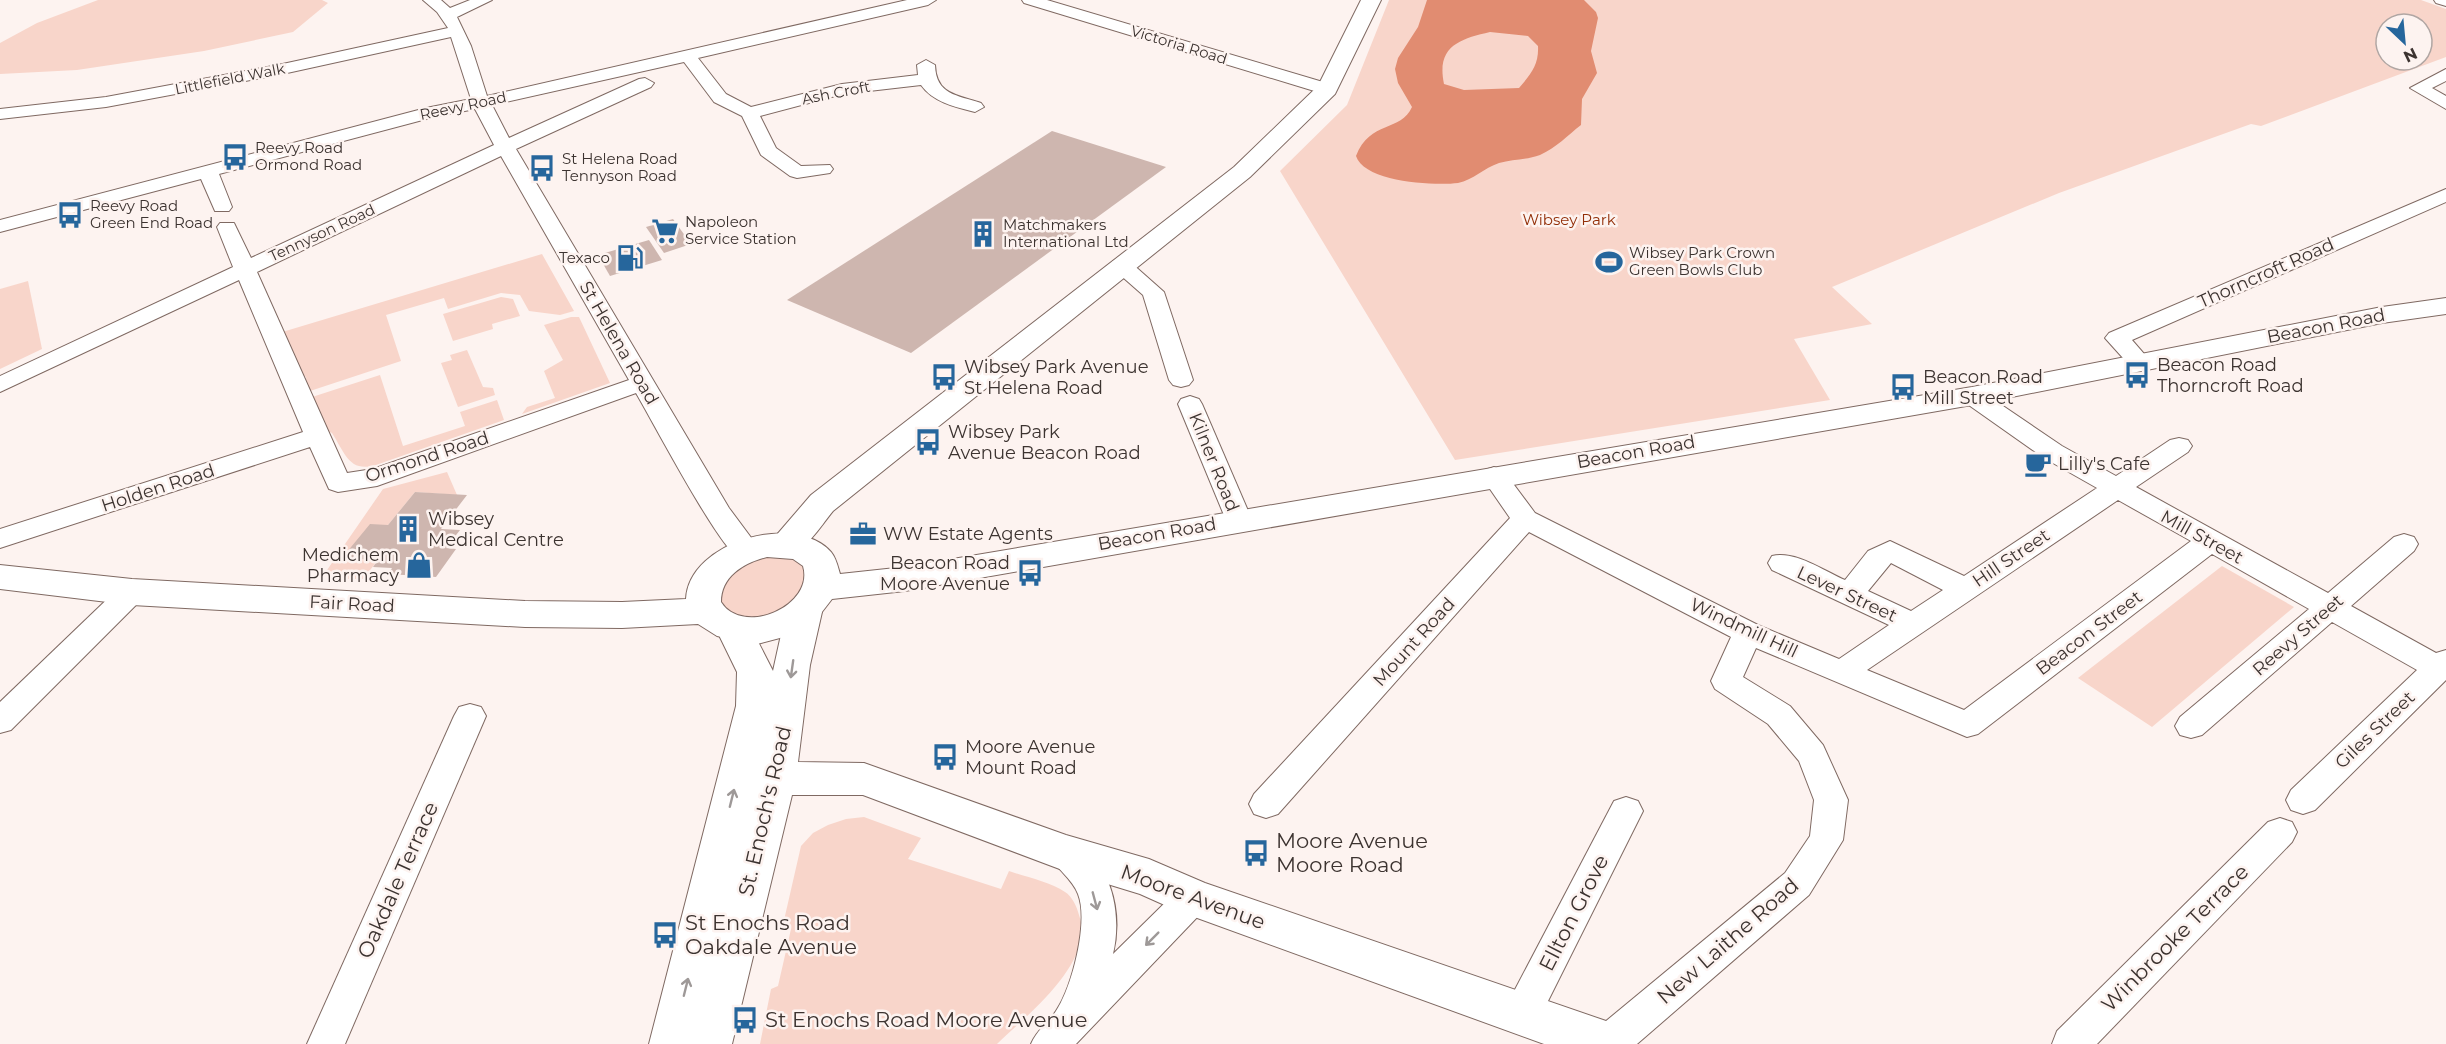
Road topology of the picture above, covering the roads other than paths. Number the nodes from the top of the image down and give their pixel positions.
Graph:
1 (484, 0) edge
2 (928, 0) edge
3 (1030, 0) edge
4 (1371, 0) edge
5 (445, 10) edge
6 (688, 56) junction
7 (2446, 74) edge
8 (645, 83) dead end
9 (1327, 89) junction
10 (480, 101) junction
11 (2446, 104) edge
12 (975, 107) dead end
13 (749, 113) junction
14 (0, 114) edge
15 (505, 147) junction
16 (823, 169) dead end
17 (208, 171) junction
18 (2446, 195) edge
19 (77, 205) junction
20 (0, 207) edge
21 (0, 226) edge
22 (1121, 266) junction
23 (245, 270) junction
24 (2446, 306) edge
25 (2140, 363) junction
26 (1181, 380) dead end
27 (642, 383) junction
28 (0, 385) edge
29 (1972, 396) junction
30 (1191, 404) dead end
31 (316, 436) junction
32 (2179, 446) dead end
33 (1494, 476) junction
34 (2116, 488) junction
35 (1526, 519) junction
36 (1239, 520) junction
37 (0, 539) edge
38 (2210, 541) junction
39 (2404, 544) dead end
40 (785, 545) junction
41 (747, 551) junction
42 (1782, 563) dead end
43 (0, 577) edge
44 (1965, 589) junction
45 (132, 592) junction
46 (1849, 595) junction
47 (814, 600) junction
48 (2330, 608) junction
49 (720, 620) junction
50 (1912, 624) junction
51 (1748, 633) junction
52 (2442, 664) edge
53 (1843, 671) junction
54 (470, 716) dead end
55 (0, 721) edge
56 (1967, 725) joint
57 (2191, 726) dead end
58 (776, 778) junction
59 (2303, 800) dead end
60 (1266, 804) dead end
61 (1626, 811) dead end
62 (2280, 832) dead end
63 (1065, 853) junction
64 (1193, 898) junction
65 (1522, 1014) junction
66 (1060, 1033) edge
67 (326, 1044) edge
68 (672, 1044) edge
69 (709, 1044) edge
70 (1607, 1044) edge
71 (2071, 1044) edge

1 - 5 street, Littlefield Walk
2 - 6 street, Reevy Road
3 - 9 street, Victoria Road
4 - 9 street
5 - 10 street, St Helena Road
5 - 14 street, Littlefield Walk
6 - 10 street, Reevy Road
6 - 13 street
7 - 11 street
8 - 15 street, Tennyson Road
9 - 22 street
10 - 15 street, St Helena Road
10 - 17 street, Reevy Road
12 - 13 street, Ash Croft
13 - 16 street
15 - 23 street, Tennyson Road
15 - 27 street, St Helena Road
17 - 19 street, Reevy Road
17 - 23 street, Ormond Road
18 - 25 street, Thorncroft Road
19 - 20 street
19 - 21 street, Reevy Road
22 - 26 street
22 - 40 street
23 - 28 street, Tennyson Road
23 - 31 street, Ormond Road
24 - 25 street, Beacon Road
25 - 29 street, Beacon Road
27 - 31 street, Ormond Road
27 - 41 street, St Helena Road
29 - 33 street, Beacon Road
29 - 34 street, Mill Street
30 - 36 street, Kilner Road
31 - 37 street, Holden Road
32 - 34 street, Hill Street
33 - 35 street
33 - 36 street, Beacon Road
34 - 38 street, Mill Street
34 - 44 street, Hill Street
35 - 51 street, Windmill Hill
35 - 60 street, Mount Road
36 - 47 street, Beacon Road
38 - 48 street, Mill Street
38 - 56 street, Beacon Street
39 - 48 street, Reevy Street
40 - 41 street
40 - 47 street
41 - 49 street
42 - 46 street, Lever Street
43 - 45 street, Fair Road
44 - 46 street
44 - 50 street, Hill Street
45 - 49 street, Fair Road
45 - 55 street
46 - 50 street, Lever Street
47 - 49 street
47 -> 58 street, St. Enoch's Road
48 - 52 street, Mill Street
48 - 57 street, Reevy Street
68 -> 49 street, St. Enoch's Road
50 - 53 street, Hill Street
51 - 53 street, Windmill Hill
51 - 70 street, New Laithe Road
52 - 59 street, Giles Street
53 - 56 street, Windmill Hill
54 - 67 street, Oakdale Terrace
58 - 63 street, Moore Avenue
58 - 69 street, St. Enoch's Road
61 - 65 street, Ellton Grove
62 - 71 street, Winbrooke Terrace
63 - 64 street, Moore Avenue
63 -> 66 street
64 - 65 street, Moore Avenue
64 -> 66 street
65 - 70 street, Moore Avenue

